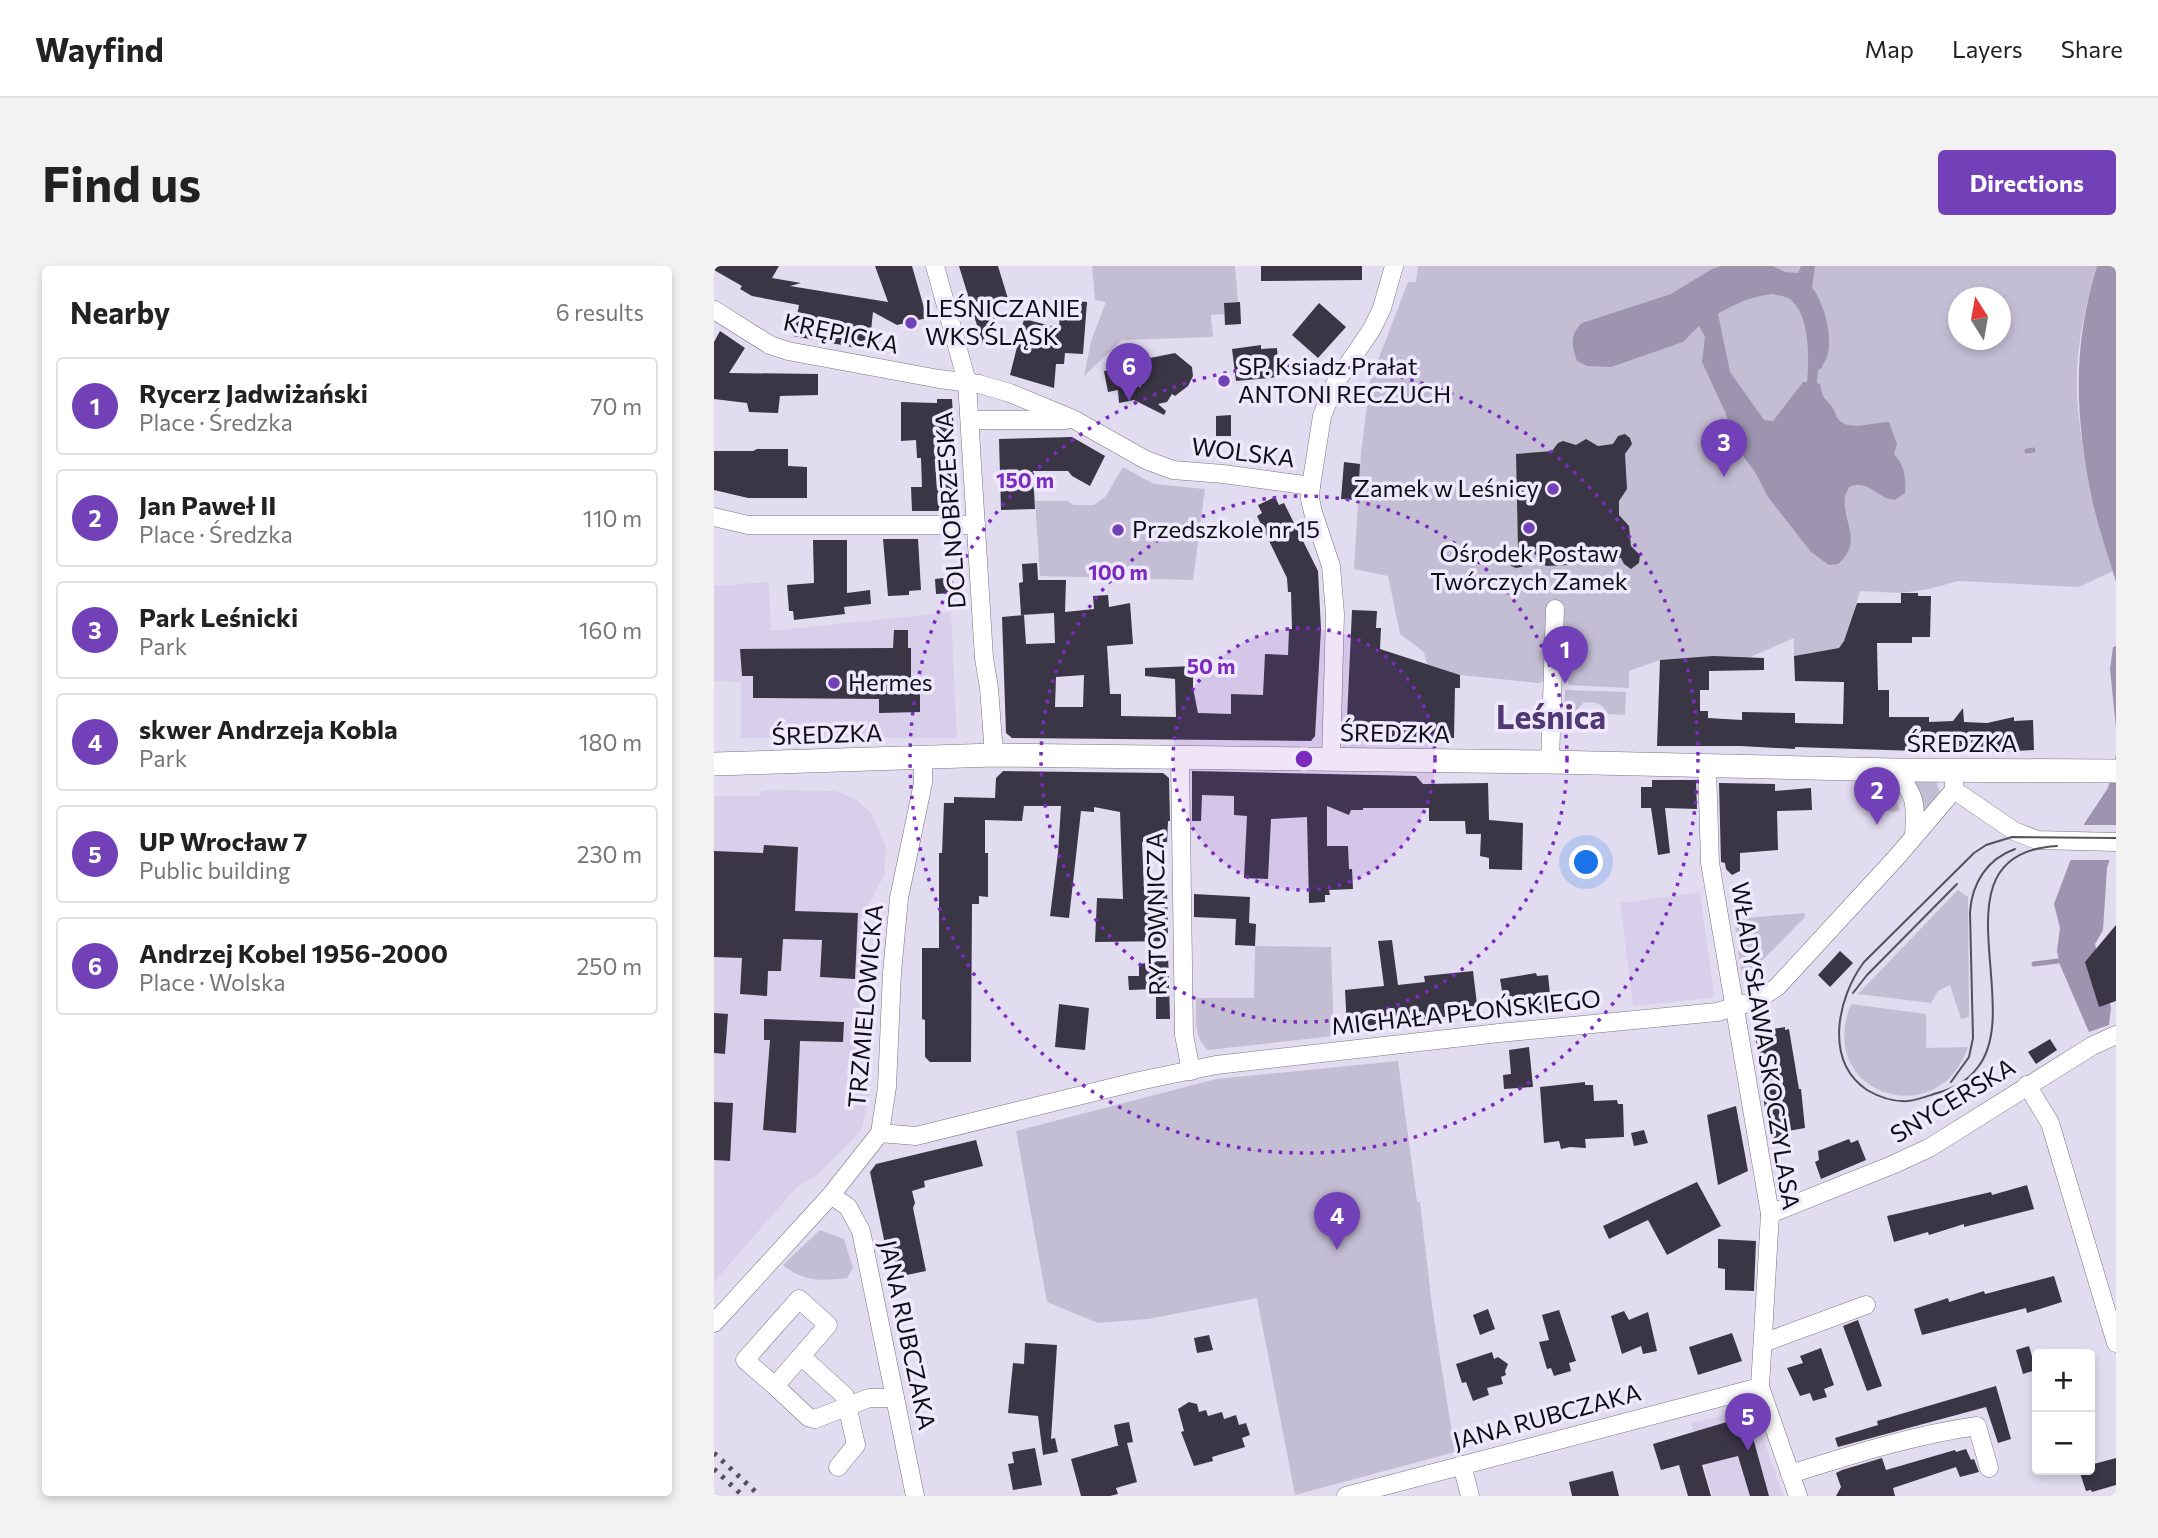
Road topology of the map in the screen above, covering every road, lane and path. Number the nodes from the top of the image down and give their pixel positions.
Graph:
1 (935, 266) edge
2 (1394, 266) edge
3 (714, 310) edge
4 (967, 382) junction
5 (1073, 419) junction
6 (970, 420) junction
7 (1311, 486) junction
8 (714, 517) edge
9 (976, 525) junction
10 (1555, 616) dead end
11 (993, 755) junction
12 (1180, 756) junction
13 (923, 759) junction
14 (1331, 759) junction
15 (1550, 762) junction
16 (714, 764) edge
17 (1707, 766) junction
18 (1893, 770) junction
19 (2116, 771) edge
20 (1954, 780) junction
21 (1914, 836) junction
22 (2116, 842) edge
23 (1736, 1008) junction
24 (2116, 1035) edge
25 (1191, 1071) junction
26 (2032, 1083) junction
27 (880, 1133) junction
28 (831, 1195) junction
29 (1770, 1214) junction
30 (1866, 1305) dead end
31 (714, 1323) edge
32 (1763, 1343) junction
33 (2116, 1343) edge
34 (801, 1356) junction
35 (775, 1386) junction
36 (1760, 1387) junction
37 (891, 1398) junction
38 (849, 1407) junction
39 (1462, 1465) junction
40 (838, 1467) dead end
41 (1989, 1468) dead end
42 (1790, 1474) junction
43 (915, 1496) edge
44 (1346, 1496) edge
45 (1470, 1496) edge
46 (1798, 1496) edge

1 - 4 street, DOLNOBRZESKA
2 - 7 street
3 - 4 street, KRĘPICKA
4 - 5 street, WOLSKA
4 - 6 street, DOLNOBRZESKA
5 - 6 street, WOLSKA
5 - 7 street, WOLSKA
6 - 9 street, DOLNOBRZESKA
7 - 14 street, WOLSKA
8 - 9 street
9 - 11 street, DOLNOBRZESKA
10 - 15 street
11 - 12 main road, ŚREDZKA
11 - 13 main road, ŚREDZKA
12 - 14 main road, ŚREDZKA
12 - 25 street, RYTOWNICZA
13 - 16 main road, ŚREDZKA
13 - 27 street, TRZMIELOWICKA
14 - 15 main road, ŚREDZKA
15 - 17 main road, ŚREDZKA
17 - 18 main road, ŚREDZKA
17 - 23 street, WŁADYSŁAWA SKOCZYLASA
18 - 20 main road, ŚREDZKA
18 - 21 street
19 - 20 main road, ŚREDZKA
20 - 21 street, MICHAŁA PŁOŃSKIEGO
20 - 22 street
21 - 23 street, MICHAŁA PŁOŃSKIEGO
23 - 25 street, MICHAŁA PŁOŃSKIEGO
23 - 29 street, WŁADYSŁAWA SKOCZYLASA
24 - 26 street, SNYCERSKA
25 - 27 street, MICHAŁA PŁOŃSKIEGO
26 - 29 street, SNYCERSKA
26 - 33 street
27 - 28 street, TRZMIELOWICKA
28 - 31 street, TRZMIELOWICKA
28 - 37 street, JANA RUBCZAKA
29 - 32 street, WŁADYSŁAWA SKOCZYLASA
30 - 32 street
32 - 36 street, WŁADYSŁAWA SKOCZYLASA
34 - 35 street
34 - 35 street
34 - 38 street
35 - 38 street
36 - 39 street, JANA RUBCZAKA
36 - 42 street, WŁADYSŁAWA SKOCZYLASA
37 - 38 street
37 - 43 street, JANA RUBCZAKA
38 - 40 street
39 - 44 street, JANA RUBCZAKA
39 - 45 street
41 - 42 street
42 - 46 street, WŁADYSŁAWA SKOCZYLASA

